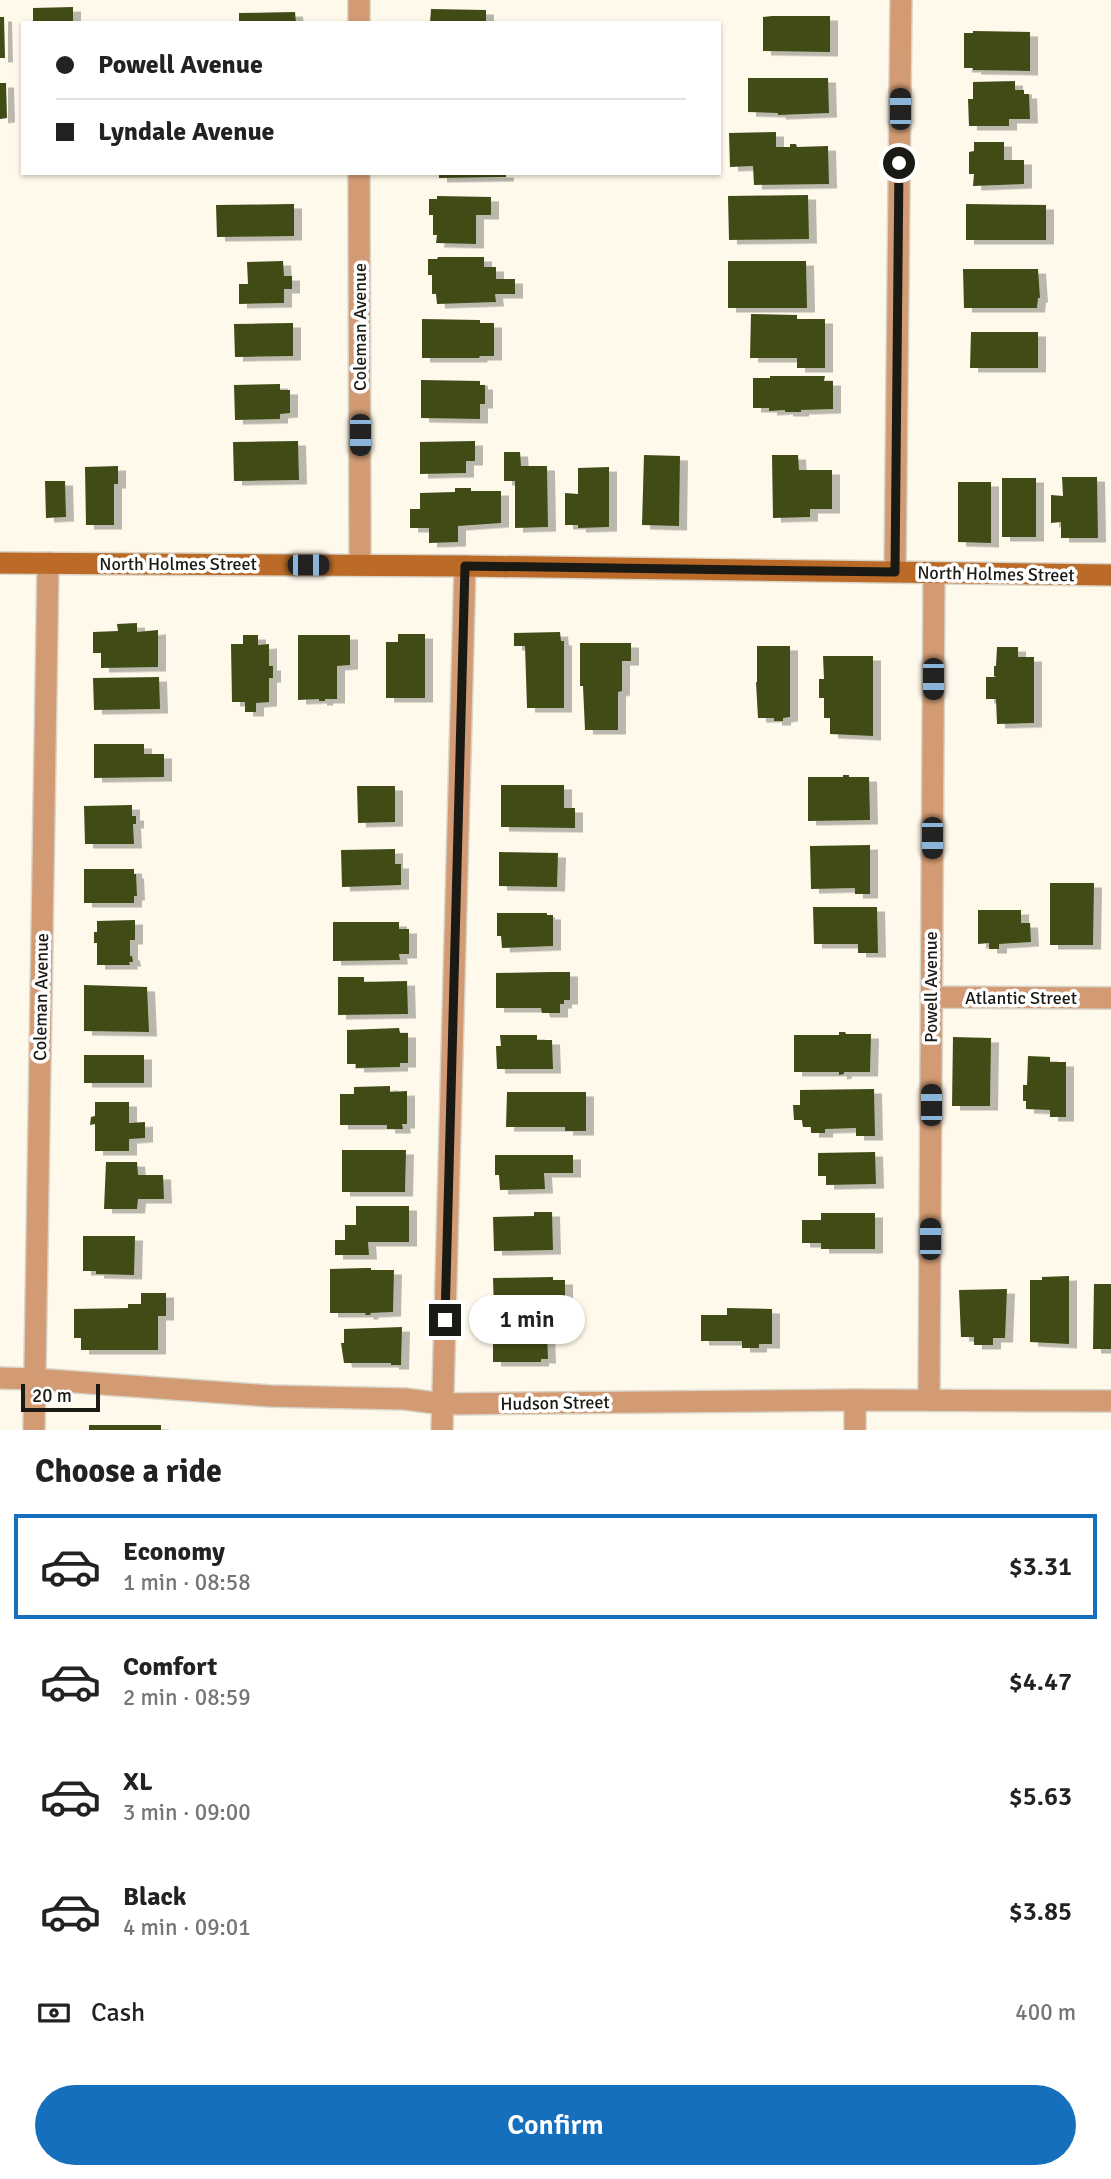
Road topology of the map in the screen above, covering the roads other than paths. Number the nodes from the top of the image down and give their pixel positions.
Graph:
1 (359, 0) edge
2 (901, 0) edge
3 (359, 21) edge
4 (359, 175) edge
5 (0, 563) edge
6 (48, 563) junction
7 (360, 565) junction
8 (465, 566) junction
9 (895, 572) junction
10 (933, 573) junction
11 (1111, 575) edge
12 (931, 997) junction
13 (1111, 998) edge
14 (0, 1378) edge
15 (34, 1379) junction
16 (855, 1400) junction
17 (929, 1401) junction
18 (1111, 1401) edge
19 (443, 1404) junction
20 (34, 1430) edge
21 (442, 1430) edge
22 (855, 1430) edge

1 - 3 street
2 - 9 street
4 - 7 street, Coleman Avenue
5 - 6 street, North Holmes Street
6 - 7 street, North Holmes Street
6 - 15 street, Coleman Avenue
7 - 8 street, North Holmes Street
8 - 9 street, North Holmes Street
8 - 19 street
9 - 10 street, North Holmes Street
10 - 11 street, North Holmes Street
10 - 12 street, Powell Avenue
12 - 13 street, Atlantic Street
12 - 17 street, Powell Avenue
14 - 15 street, Hudson Street
15 - 19 street, Hudson Street
15 - 20 street, Coleman Avenue
16 - 17 street, Hudson Street
16 - 19 street, Hudson Street
16 - 22 street
17 - 18 street, Hudson Street
19 - 21 street

